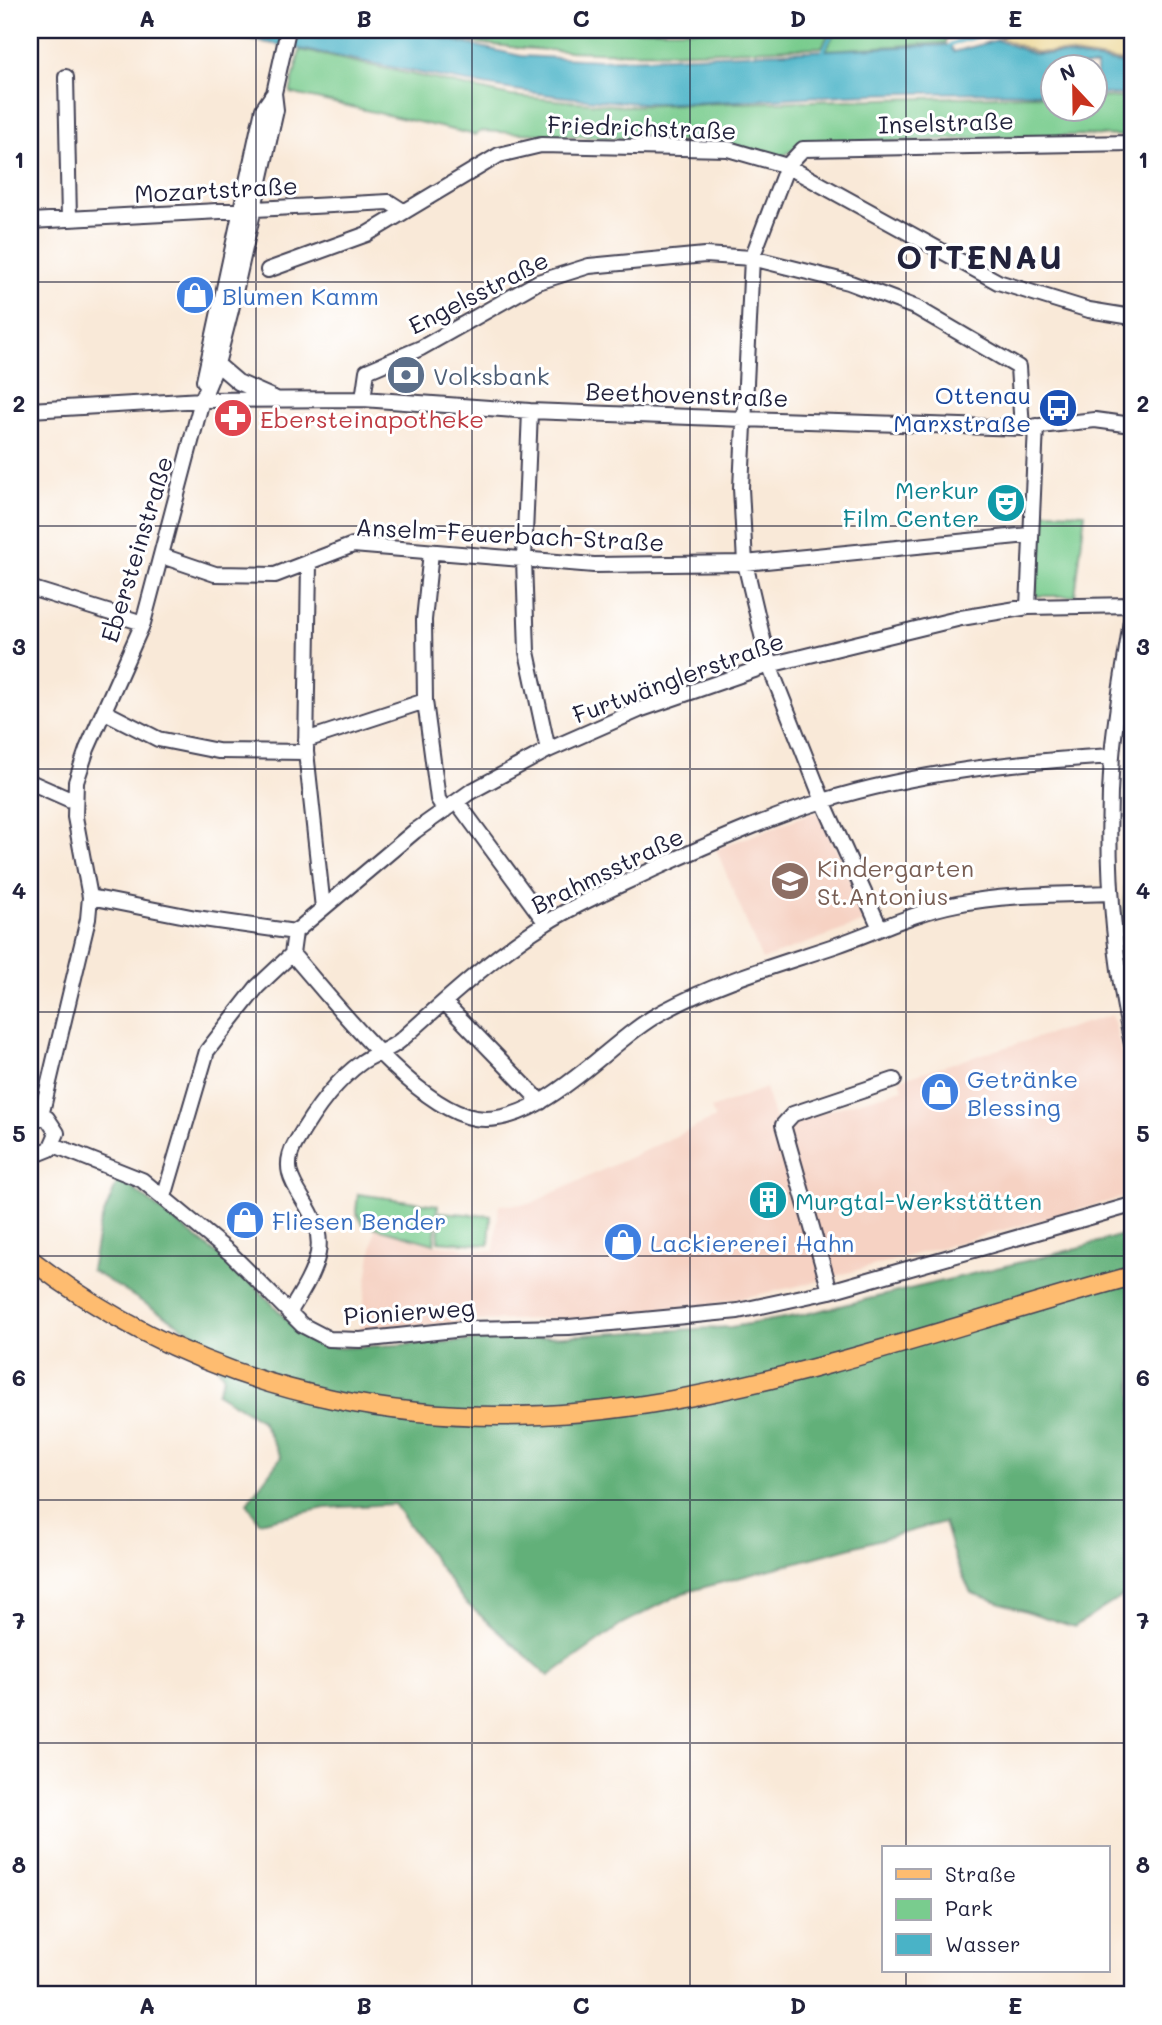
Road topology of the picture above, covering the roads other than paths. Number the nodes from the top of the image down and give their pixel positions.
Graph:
1 (288, 30) edge
2 (66, 77) dead end
3 (1132, 143) edge
4 (787, 166) junction
5 (246, 211) junction
6 (403, 211) junction
7 (69, 219) junction
8 (30, 221) edge
9 (752, 258) junction
10 (268, 270) dead end
11 (1132, 317) edge
12 (217, 363) junction
13 (362, 399) junction
14 (202, 400) junction
15 (278, 400) junction
16 (30, 410) edge
17 (530, 411) junction
18 (744, 419) junction
19 (1132, 425) edge
20 (1029, 427) junction
21 (1029, 535) junction
22 (431, 552) junction
23 (162, 556) junction
24 (524, 559) junction
25 (309, 563) junction
26 (746, 563) junction
27 (30, 588) edge
28 (1132, 605) edge
29 (1028, 607) junction
30 (1132, 613) edge
31 (143, 623) junction
32 (769, 665) junction
33 (425, 701) junction
34 (105, 712) junction
35 (306, 746) junction
36 (548, 750) junction
37 (1112, 756) junction
38 (30, 782) edge
39 (73, 801) junction
40 (823, 801) junction
41 (451, 806) junction
42 (1110, 893) junction
43 (90, 897) junction
44 (323, 908) junction
45 (546, 923) junction
46 (880, 928) junction
47 (295, 932) junction
48 (292, 954) junction
49 (445, 1003) junction
50 (1132, 1044) edge
51 (380, 1053) junction
52 (894, 1080) dead end
53 (541, 1102) junction
54 (36, 1117) edge
55 (54, 1145) junction
56 (32, 1152) edge
57 (30, 1174) edge
58 (164, 1197) junction
59 (1132, 1205) edge
60 (32, 1261) edge
61 (1132, 1276) edge
62 (831, 1290) junction
63 (289, 1313) junction

1 - 5 street, Ebersteinstraße
2 - 7 street
3 - 4 street, Inselstraße
4 - 6 street, Friedrichstraße
4 - 9 street
4 - 11 street, Friedrichstraße
5 - 6 street, Mozartstraße
5 - 7 street, Mozartstraße
5 - 12 street, Ebersteinstraße
5 - 14 street, Ebersteinstraße
6 - 10 street, Friedrichstraße
7 - 8 street, Mozartstraße
9 - 13 street, Engelsstraße
9 - 18 street
9 - 20 street, Engelsstraße
12 - 14 street, Ebersteinstraße
12 - 15 street
13 - 15 street, Beethovenstraße
13 - 17 street, Beethovenstraße
14 - 15 street, Beethovenstraße
14 - 16 street, Beethovenstraße
14 - 23 street, Ebersteinstraße
17 - 18 street, Beethovenstraße
17 - 24 street
18 - 20 street, Beethovenstraße
18 - 26 street
19 - 20 street, Beethovenstraße
20 - 21 street
21 - 26 street, Anselm-Feuerbach-Straße
21 - 29 street
22 - 24 street, Anselm-Feuerbach-Straße
22 - 25 street, Anselm-Feuerbach-Straße
22 - 33 street
23 - 25 street, Anselm-Feuerbach-Straße
23 - 31 street, Ebersteinstraße
24 - 26 street, Anselm-Feuerbach-Straße
24 - 36 street
25 - 35 street
26 - 32 street
27 - 31 street
28 - 29 street, Furtwänglerstraße
29 - 32 street, Furtwänglerstraße
30 - 37 street
31 - 34 street, Ebersteinstraße
32 - 36 street, Furtwänglerstraße
32 - 40 street
33 - 35 street
33 - 41 street
34 - 35 street
34 - 39 street, Ebersteinstraße
35 - 44 street
36 - 41 street, Furtwänglerstraße
37 - 40 street, Brahmsstraße
37 - 42 street
38 - 39 street
39 - 43 street, Ebersteinstraße
40 - 45 street, Brahmsstraße
40 - 46 street
41 - 44 street, Furtwänglerstraße
41 - 45 street
42 - 46 street
42 - 50 street
43 - 47 street
43 - 54 street, Ebersteinstraße
44 - 47 street, Furtwänglerstraße
45 - 49 street, Brahmsstraße
46 - 53 street
47 - 48 street
48 - 51 street
48 - 58 street
49 - 51 street, Brahmsstraße
49 - 53 street
51 - 53 street
51 - 63 street, Brahmsstraße
52 - 62 street
54 - 55 street, Ebersteinstraße
55 - 56 street
55 - 58 street, Pionierweg
56 - 57 street
58 - 63 street, Pionierweg
59 - 62 street, Pionierweg
60 - 61 main road
62 - 63 street, Pionierweg

